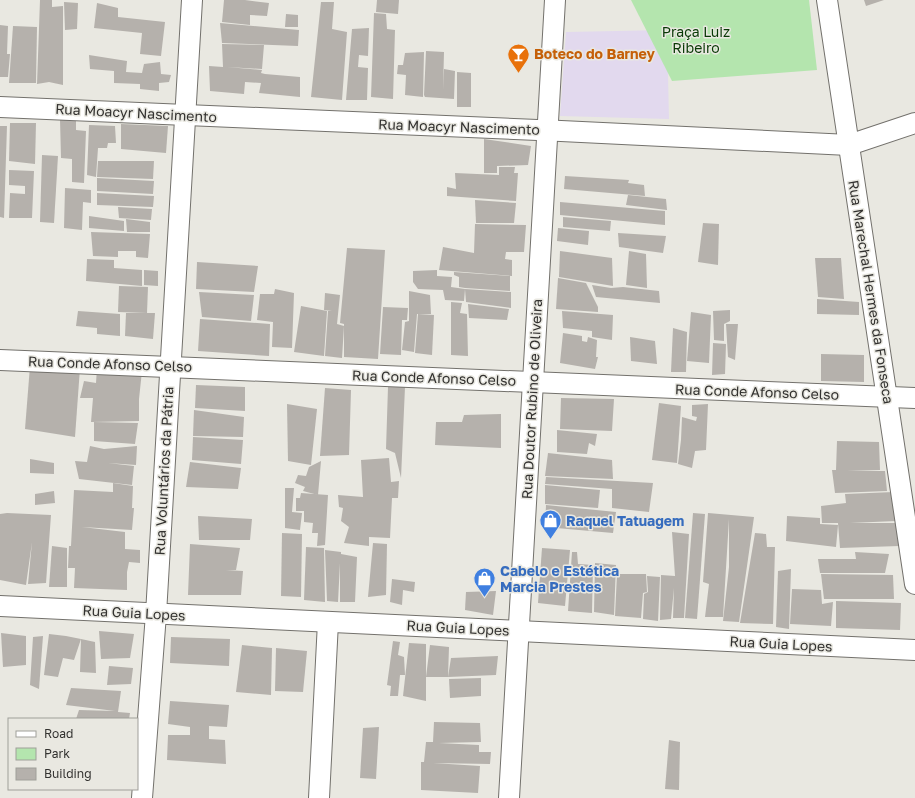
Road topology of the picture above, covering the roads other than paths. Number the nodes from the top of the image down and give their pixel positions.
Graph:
1 (192, 0) edge
2 (555, 0) edge
3 (827, 0) edge
4 (0, 107) edge
5 (185, 115) junction
6 (915, 123) edge
7 (547, 131) junction
8 (849, 145) junction
9 (0, 360) edge
10 (170, 367) junction
11 (533, 382) junction
12 (887, 397) junction
13 (915, 398) edge
14 (915, 584) edge
15 (0, 606) edge
16 (156, 614) junction
17 (328, 622) junction
18 (519, 631) junction
19 (915, 650) edge
20 (142, 798) edge
21 (319, 798) edge
22 (509, 798) edge

1 - 5 street, Rua Voluntários da Pátria
2 - 7 street, Rua Doutor Rubino de Oliveira
3 - 8 street, Rua Marechal Hermes da Fonseca
4 - 5 street, Rua Moacyr Nascimento
5 - 7 street, Rua Moacyr Nascimento
5 - 10 street, Rua Voluntários da Pátria
6 - 8 street, Rua Moacyr Nascimento
7 - 8 street, Rua Moacyr Nascimento
7 - 11 street, Rua Doutor Rubino de Oliveira
8 - 12 street, Rua Marechal Hermes da Fonseca
9 - 10 street, Rua Conde Afonso Celso
10 - 11 street, Rua Conde Afonso Celso
10 - 16 street, Rua Voluntários da Pátria
11 - 12 street, Rua Conde Afonso Celso
11 - 18 street, Rua Doutor Rubino de Oliveira
12 - 13 street, Rua Conde Afonso Celso
12 - 14 street, Rua Marechal Hermes da Fonseca
15 - 16 street, Rua Guia Lopes
16 - 17 street, Rua Guia Lopes
16 - 20 street, Rua Voluntários da Pátria
17 - 18 street, Rua Guia Lopes
17 - 21 street
18 - 19 street, Rua Guia Lopes
18 - 22 street, Rua Doutor Rubino de Oliveira

